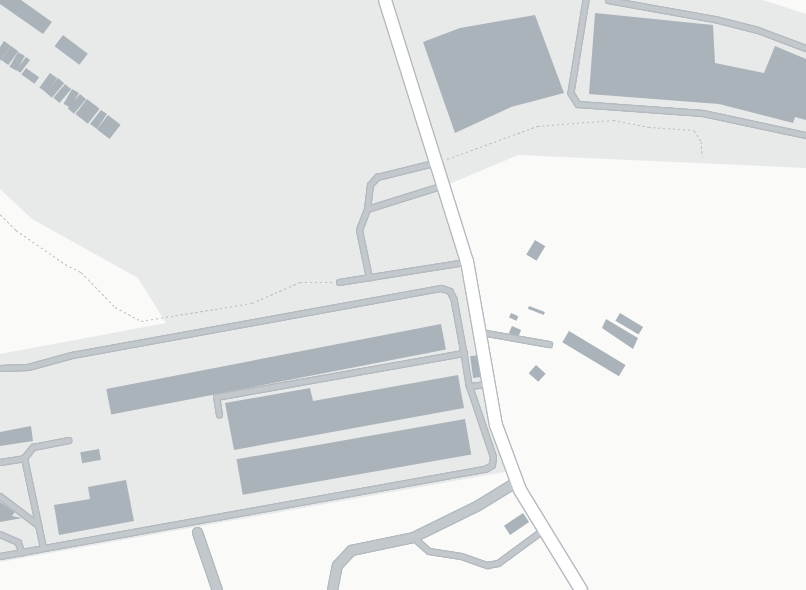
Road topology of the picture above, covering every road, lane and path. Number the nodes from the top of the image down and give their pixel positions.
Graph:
1 (386, 0) edge
2 (586, 0) edge
3 (608, 0) edge
4 (806, 48) edge
5 (806, 135) edge
6 (702, 157) dead end
7 (434, 163) junction
8 (442, 185) junction
9 (367, 209) junction
10 (0, 214) edge
11 (467, 261) junction
12 (370, 278) junction
13 (339, 282) joint
14 (481, 332) junction
15 (549, 344) dead end
16 (464, 353) junction
17 (0, 368) edge
18 (488, 383) junction
19 (469, 386) junction
20 (219, 416) dead end
21 (68, 440) dead end
22 (24, 458) junction
23 (0, 462) edge
24 (517, 481) junction
25 (0, 496) edge
26 (38, 524) junction
27 (544, 530) junction
28 (197, 532) dead end
29 (0, 534) edge
30 (413, 537) junction
31 (43, 548) junction
32 (22, 552) junction
33 (0, 556) edge
34 (217, 590) edge
35 (332, 590) edge
36 (581, 590) edge

1 - 7 street
2 - 5 lane
3 - 4 lane
6 - 7 path
7 - 8 street
7 - 9 lane
8 - 9 lane
8 - 11 street
9 - 12 lane
10 - 13 path
11 - 12 lane
11 - 14 street
12 - 13 lane
14 - 15 lane
14 - 18 street
16 - 17 lane
16 - 19 lane
16 - 20 lane
18 - 19 lane
18 - 24 street
19 - 31 lane
21 - 22 lane
22 - 23 lane
22 - 26 lane
24 - 27 street
24 - 30 street
25 - 26 lane
26 - 31 lane
27 - 30 lane
27 - 36 street
28 - 34 street
29 - 32 lane
30 - 35 street
31 - 32 lane
32 - 33 lane

